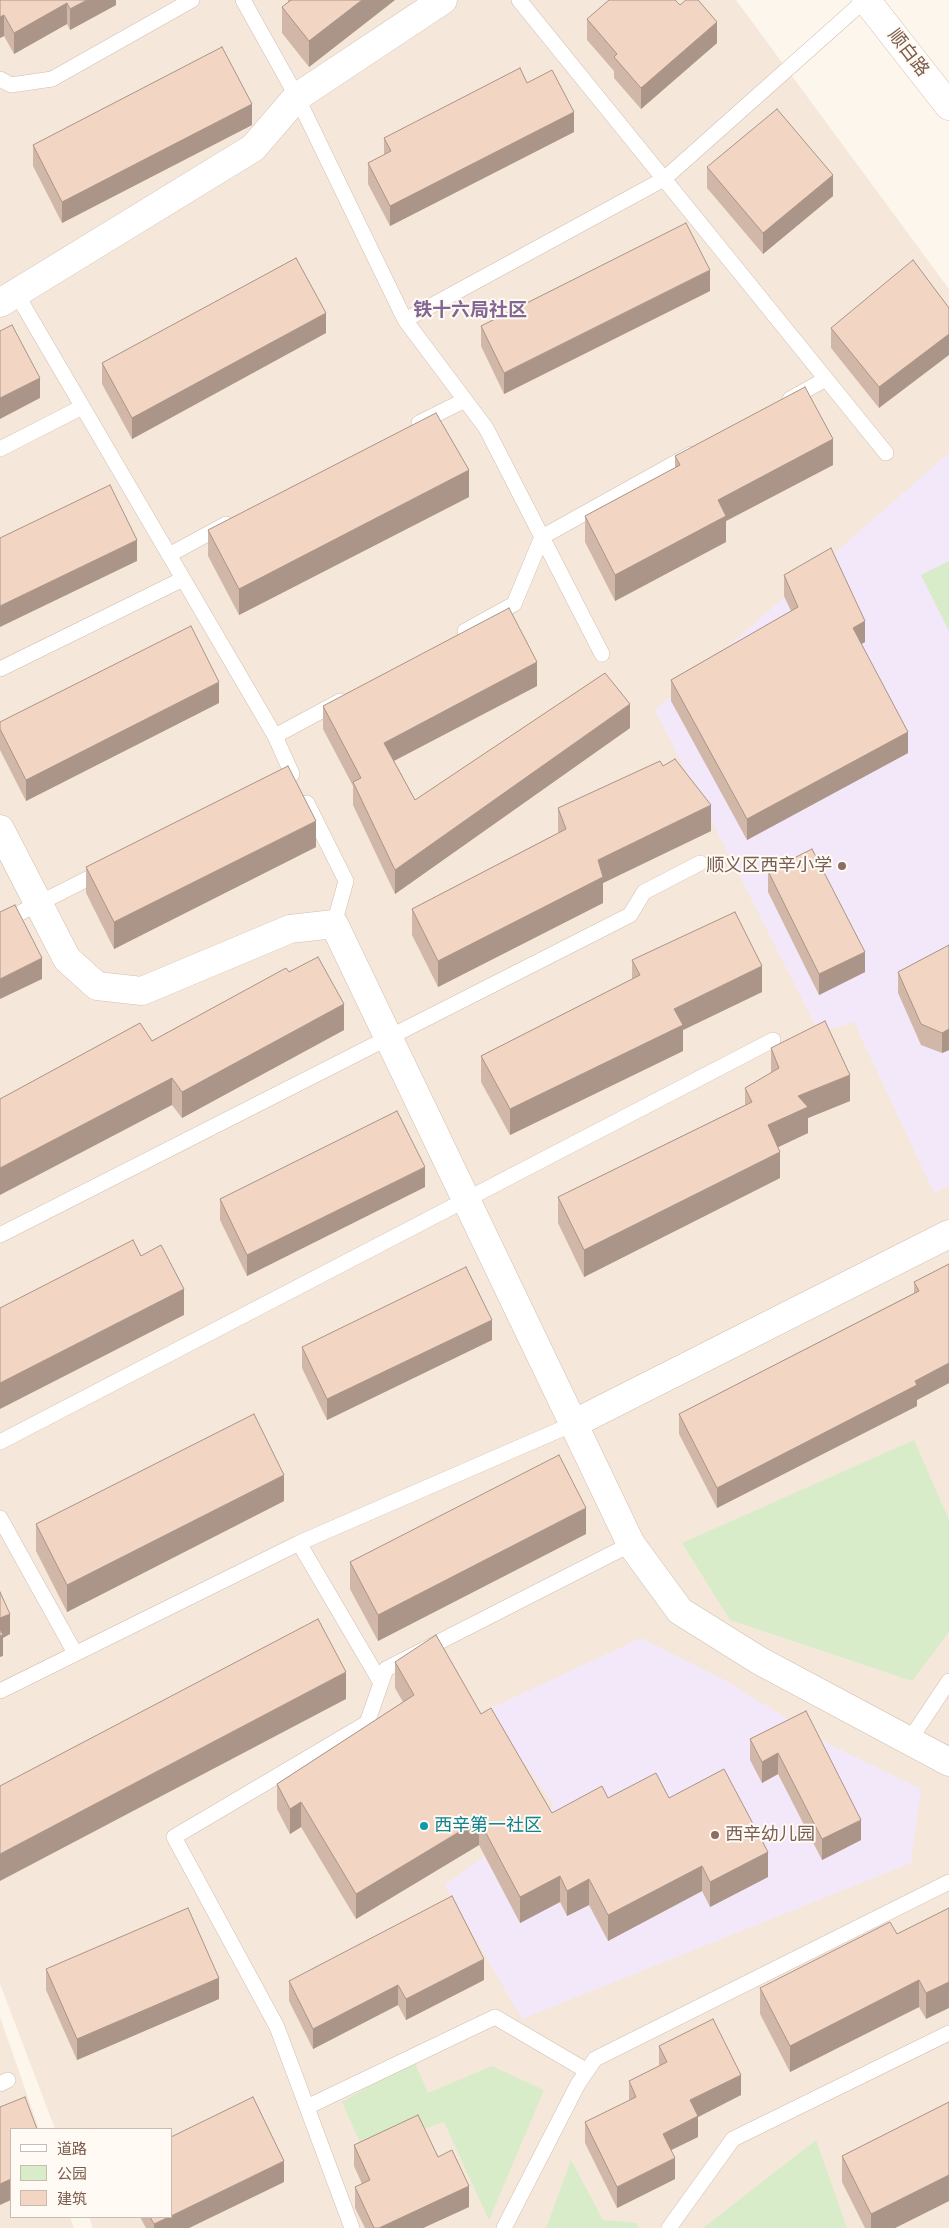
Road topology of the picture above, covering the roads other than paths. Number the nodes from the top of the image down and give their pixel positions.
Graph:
1 (192, 0) edge
2 (243, 0) edge
3 (443, 0) edge
4 (519, 0) edge
5 (866, 0) edge
6 (0, 79) edge
7 (297, 97) junction
8 (949, 106) edge
9 (664, 179) junction
10 (8, 298) edge
11 (405, 320) junction
12 (826, 379) junction
13 (464, 400) junction
14 (82, 407) junction
15 (774, 408) edge
16 (404, 431) edge
17 (705, 446) edge
18 (0, 449) edge
19 (886, 453) dead end
20 (238, 518) edge
21 (542, 537) junction
22 (168, 554) junction
23 (183, 578) junction
24 (454, 637) edge
25 (602, 654) dead end
26 (0, 669) edge
27 (352, 694) edge
28 (275, 736) junction
29 (297, 783) junction
30 (266, 788) edge
31 (0, 829) edge
32 (700, 862) dead end
33 (117, 864) edge
34 (39, 904) junction
35 (0, 923) edge
36 (334, 924) junction
37 (388, 1038) junction
38 (773, 1040) dead end
39 (466, 1200) junction
40 (949, 1234) edge
41 (0, 1235) edge
42 (573, 1424) junction
43 (0, 1442) edge
44 (0, 1518) edge
45 (299, 1543) junction
46 (632, 1544) junction
47 (75, 1653) junction
48 (949, 1680) edge
49 (381, 1683) junction
50 (0, 1691) edge
51 (909, 1741) junction
52 (949, 1762) edge
53 (949, 1882) edge
54 (949, 2033) edge
55 (587, 2071) junction
56 (307, 2107) junction
57 (352, 2228) edge
58 (504, 2228) edge
59 (668, 2228) edge

1 - 6 lane
2 - 7 lane
3 - 7 street
4 - 9 lane
5 - 8 street, 顺白路
5 - 9 lane
7 - 10 street
7 - 11 lane
9 - 11 lane
9 - 12 lane
10 - 14 lane
11 - 13 lane
12 - 15 lane
12 - 19 lane
13 - 16 lane
13 - 21 lane
14 - 18 lane
14 - 22 lane
17 - 21 lane
20 - 22 lane
21 - 24 lane
21 - 25 lane
22 - 23 lane
23 - 26 lane
23 - 28 lane
27 - 28 lane
28 - 29 lane
29 - 30 lane
29 - 36 lane
31 - 34 street
32 - 37 lane
33 - 34 lane
34 - 35 lane
34 - 36 street
36 - 37 street
37 - 39 street
37 - 41 lane
38 - 39 lane
39 - 42 street
39 - 43 lane
40 - 42 street
42 - 45 lane
42 - 46 street
44 - 47 lane
45 - 47 lane
45 - 49 lane
46 - 49 lane
46 - 51 street
47 - 50 lane
48 - 51 lane
49 - 56 lane
51 - 52 street
53 - 55 lane
54 - 59 lane
55 - 56 lane
55 - 58 lane
56 - 57 lane

